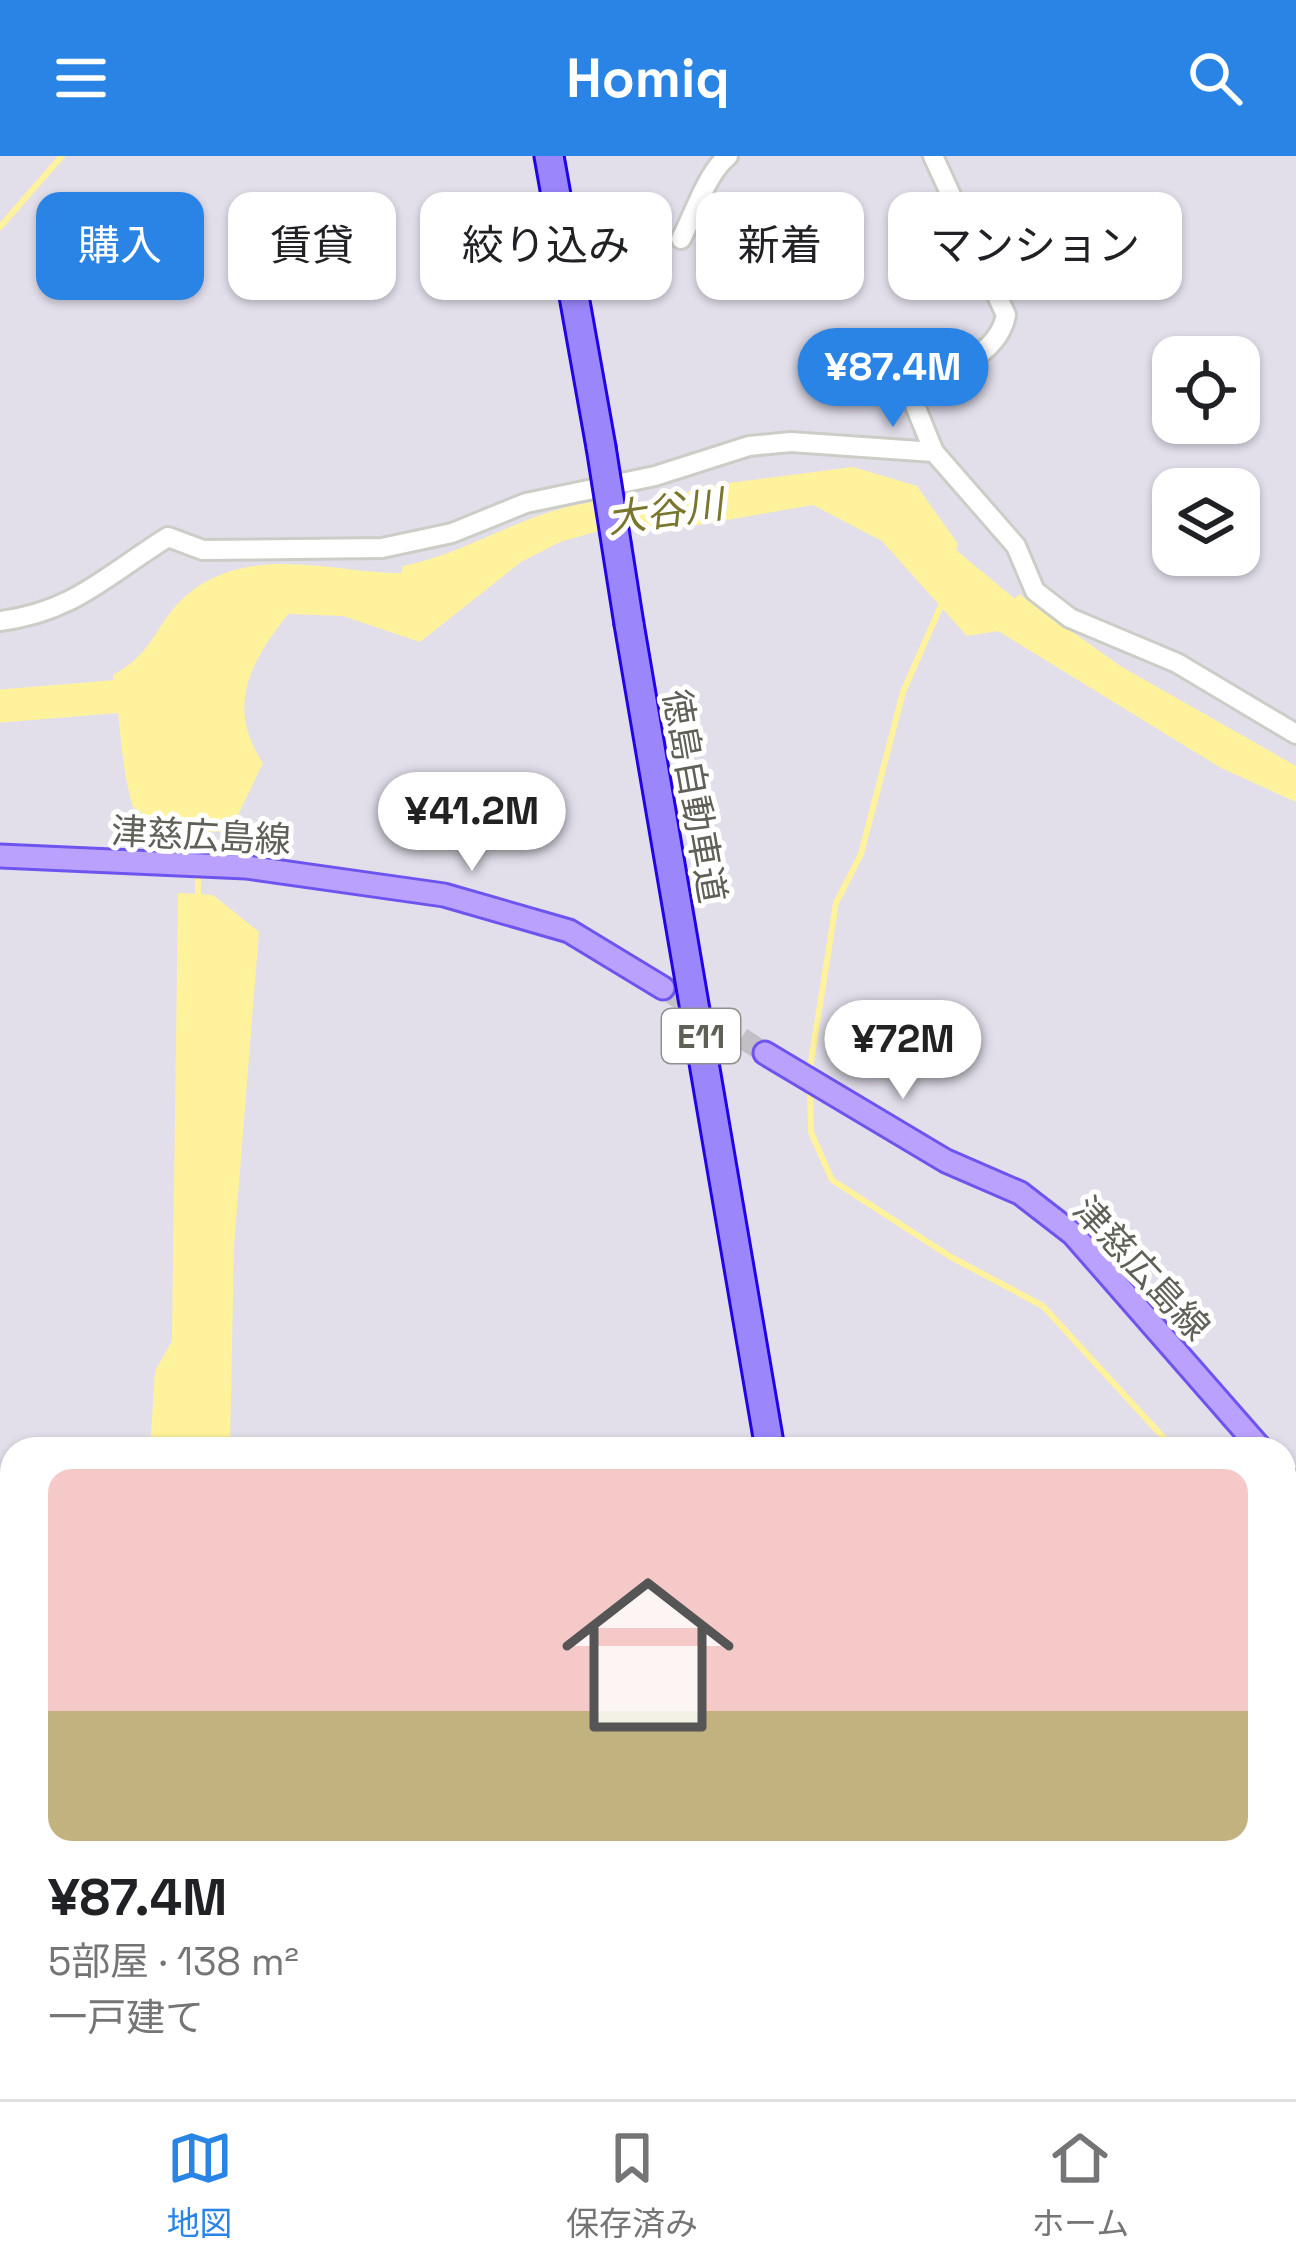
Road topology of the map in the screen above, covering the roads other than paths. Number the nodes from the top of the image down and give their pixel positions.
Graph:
1 (549, 156) edge
2 (728, 156) edge
3 (933, 156) edge
4 (681, 239) dead end
5 (934, 452) junction
6 (0, 622) edge
7 (1296, 734) edge
8 (0, 856) edge
9 (663, 988) tunnel mouth
10 (765, 1053) tunnel mouth
11 (768, 1437) edge
12 (1251, 1437) edge

1 - 11 highway, 徳島自動車道 / E11, bridge
2 - 4 street
3 - 5 street
5 - 6 street
5 - 7 street
8 - 9 main road, 津慈広島線
10 - 12 main road, 津慈広島線

